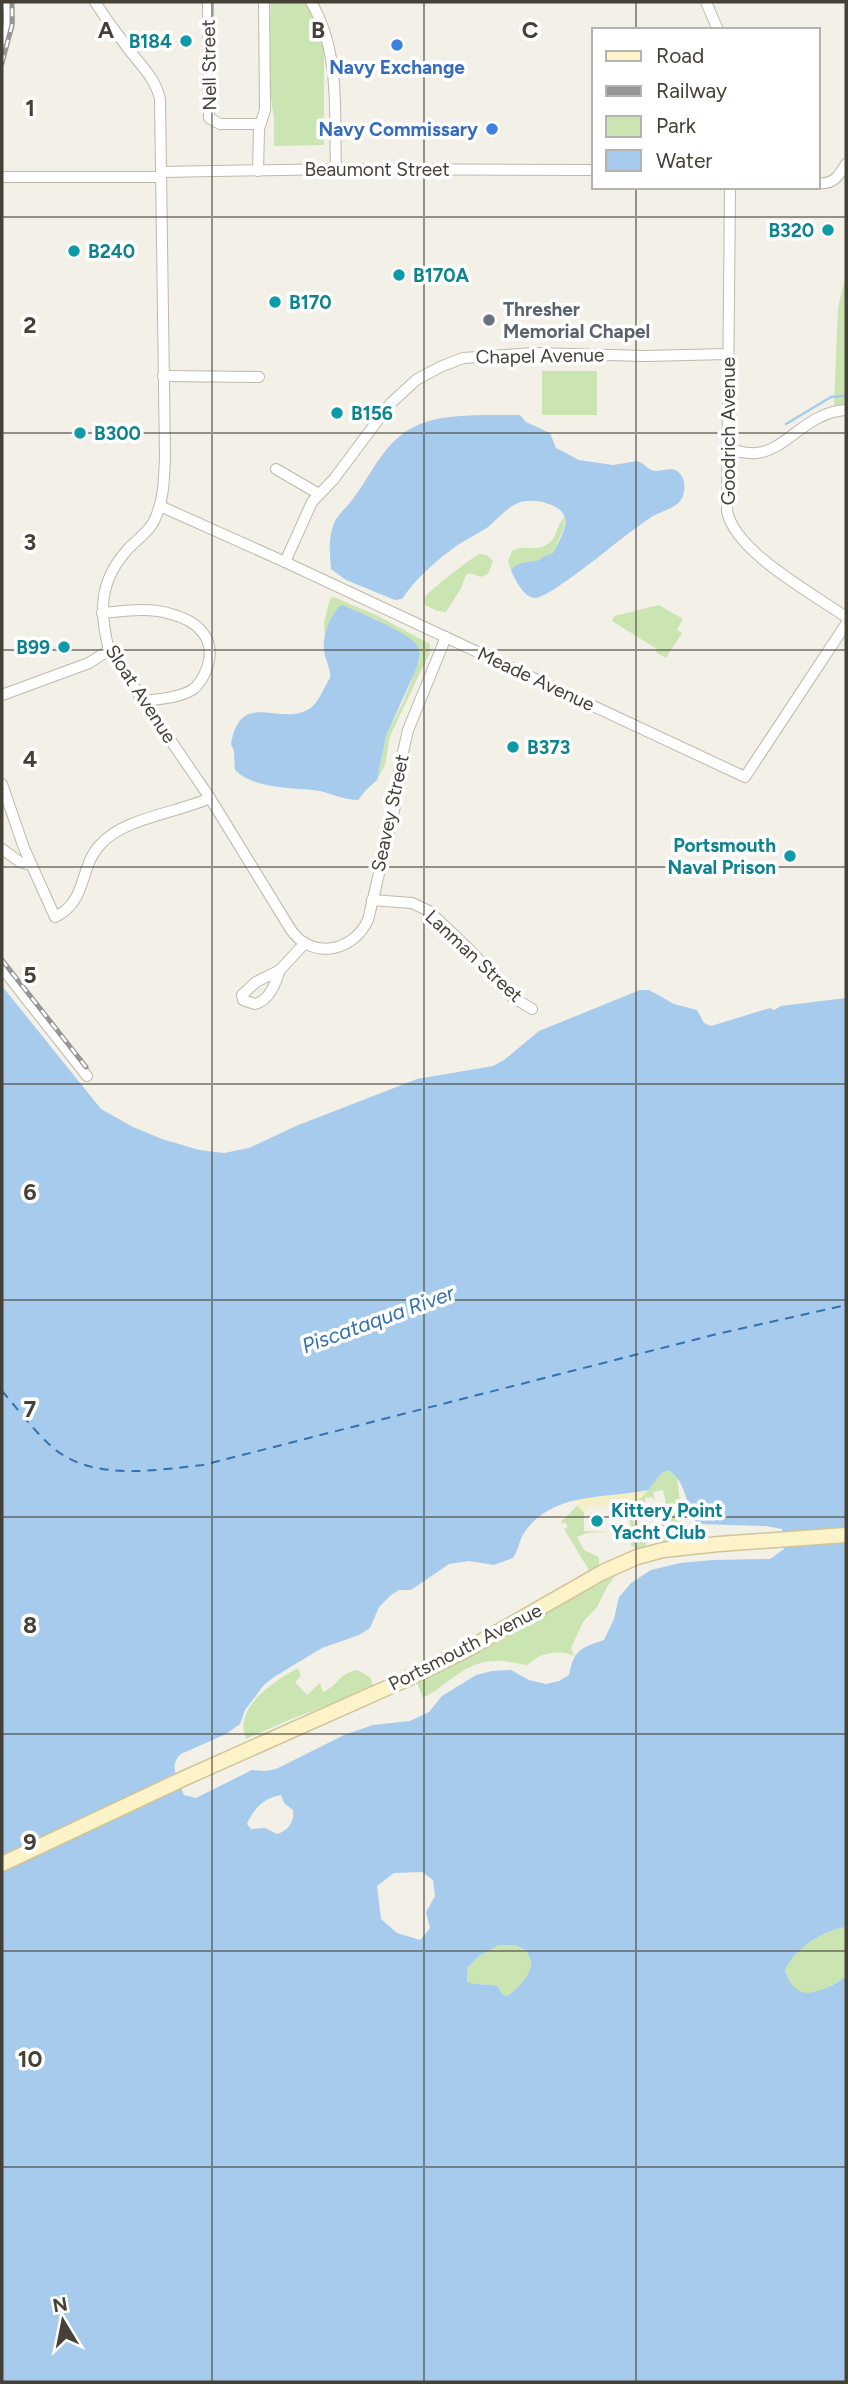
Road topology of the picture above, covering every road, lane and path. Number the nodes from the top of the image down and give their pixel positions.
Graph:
1 (7, 2) edge
2 (95, 2) edge
3 (208, 2) edge
4 (264, 2) edge
5 (311, 2) edge
6 (706, 2) edge
7 (717, 28) edge
8 (2, 40) edge
9 (260, 124) junction
10 (846, 164) edge
11 (336, 169) junction
12 (592, 170) edge
13 (258, 171) junction
14 (161, 175) junction
15 (2, 177) edge
16 (820, 183) edge
17 (730, 189) edge
18 (729, 354) junction
19 (163, 376) junction
20 (259, 377) dead end
21 (846, 410) edge
22 (728, 449) junction
23 (276, 469) dead end
24 (319, 494) junction
25 (160, 506) junction
26 (285, 562) junction
27 (102, 613) junction
28 (846, 617) edge
29 (846, 624) edge
30 (446, 637) junction
31 (109, 650) junction
32 (2, 695) edge
33 (145, 701) junction
34 (2, 784) edge
35 (210, 798) junction
36 (2, 849) edge
37 (31, 865) junction
38 (372, 900) junction
39 (304, 944) junction
40 (2, 968) edge
41 (280, 970) dead end
42 (532, 1009) dead end
43 (86, 1076) dead end
44 (846, 1535) edge
45 (2, 1864) edge

1 - 8 street
2 - 14 street, Sloat Avenue
3 - 9 street, Nell Street
4 - 9 street
5 - 11 street
6 - 7 street
9 - 13 street
10 - 16 street
11 - 12 street, Beaumont Street
11 - 13 street, Beaumont Street
13 - 14 street, Beaumont Street
14 - 15 street, Beaumont Street
14 - 19 street, Sloat Avenue
17 - 18 street, Goodrich Avenue
18 - 22 street, Goodrich Avenue
18 - 24 street, Chapel Avenue
19 - 20 street
19 - 25 street, Sloat Avenue
21 - 22 street
22 - 28 street, Goodrich Avenue
23 - 24 street
24 - 26 street, Chapel Avenue
25 - 26 street, Meade Avenue
25 - 27 street, Sloat Avenue
26 - 30 street, Meade Avenue
27 - 31 street, Sloat Avenue
27 - 33 street
29 - 30 street, Meade Avenue
30 - 38 street, Seavey Street
31 - 32 street
31 - 33 street, Sloat Avenue
33 - 35 street, Sloat Avenue
34 - 37 street
35 - 37 street
35 - 39 street, Sloat Avenue
36 - 37 street
38 - 39 street, Seavey Street
38 - 42 street, Lanman Street
39 - 41 street
40 - 43 street
44 - 45 main road, Portsmouth Avenue

